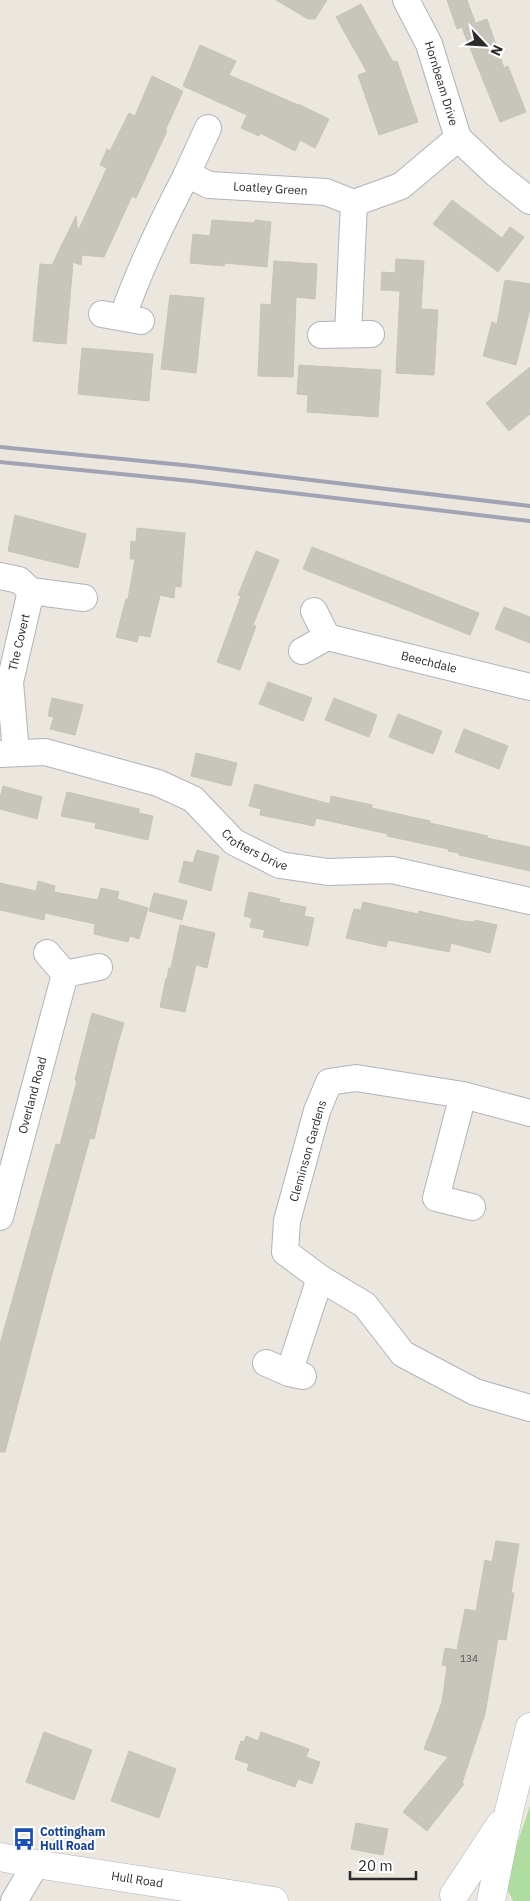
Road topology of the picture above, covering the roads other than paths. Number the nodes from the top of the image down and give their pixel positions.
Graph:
1 (406, 0) edge
2 (208, 128) dead end
3 (458, 138) junction
4 (187, 174) junction
5 (530, 200) edge
6 (354, 204) junction
7 (122, 317) dead end
8 (321, 335) dead end
9 (0, 576) edge
10 (31, 590) junction
11 (84, 598) dead end
12 (314, 611) dead end
13 (327, 637) junction
14 (302, 651) dead end
15 (530, 687) edge
16 (8, 753) edge
17 (530, 901) edge
18 (48, 953) dead end
19 (99, 966) dead end
20 (65, 974) junction
21 (463, 1095) junction
22 (530, 1113) edge
23 (472, 1207) dead end
24 (0, 1217) edge
25 (320, 1278) junction
26 (286, 1371) dead end
27 (530, 1408) edge
28 (530, 1727) edge
29 (509, 1811) junction
30 (0, 1857) edge
31 (36, 1864) junction
32 (449, 1898) edge
33 (14, 1901) edge
34 (274, 1901) edge
35 (485, 1901) edge
36 (491, 1901) edge

1 - 3 street, Hornbeam Drive
2 - 4 street
3 - 5 street, Hornbeam Drive
3 - 6 street
4 - 6 street, Loatley Green
4 - 7 street
6 - 8 street
9 - 10 street
10 - 11 street
10 - 16 street, The Covert
12 - 13 street
13 - 14 street
13 - 15 street, Beechdale
16 - 17 street, Crofters Drive
18 - 20 street
19 - 20 street
20 - 24 street, Overland Road
21 - 22 street, Cleminson Gardens
21 - 23 street
21 - 25 street, Cleminson Gardens
25 - 26 street
25 - 27 street, Cleminson Gardens
28 - 29 main road
29 - 32 main road
29 - 36 main road
30 - 31 main road, Hull Road
31 - 33 street
31 - 34 main road, Hull Road
32 - 35 main road

